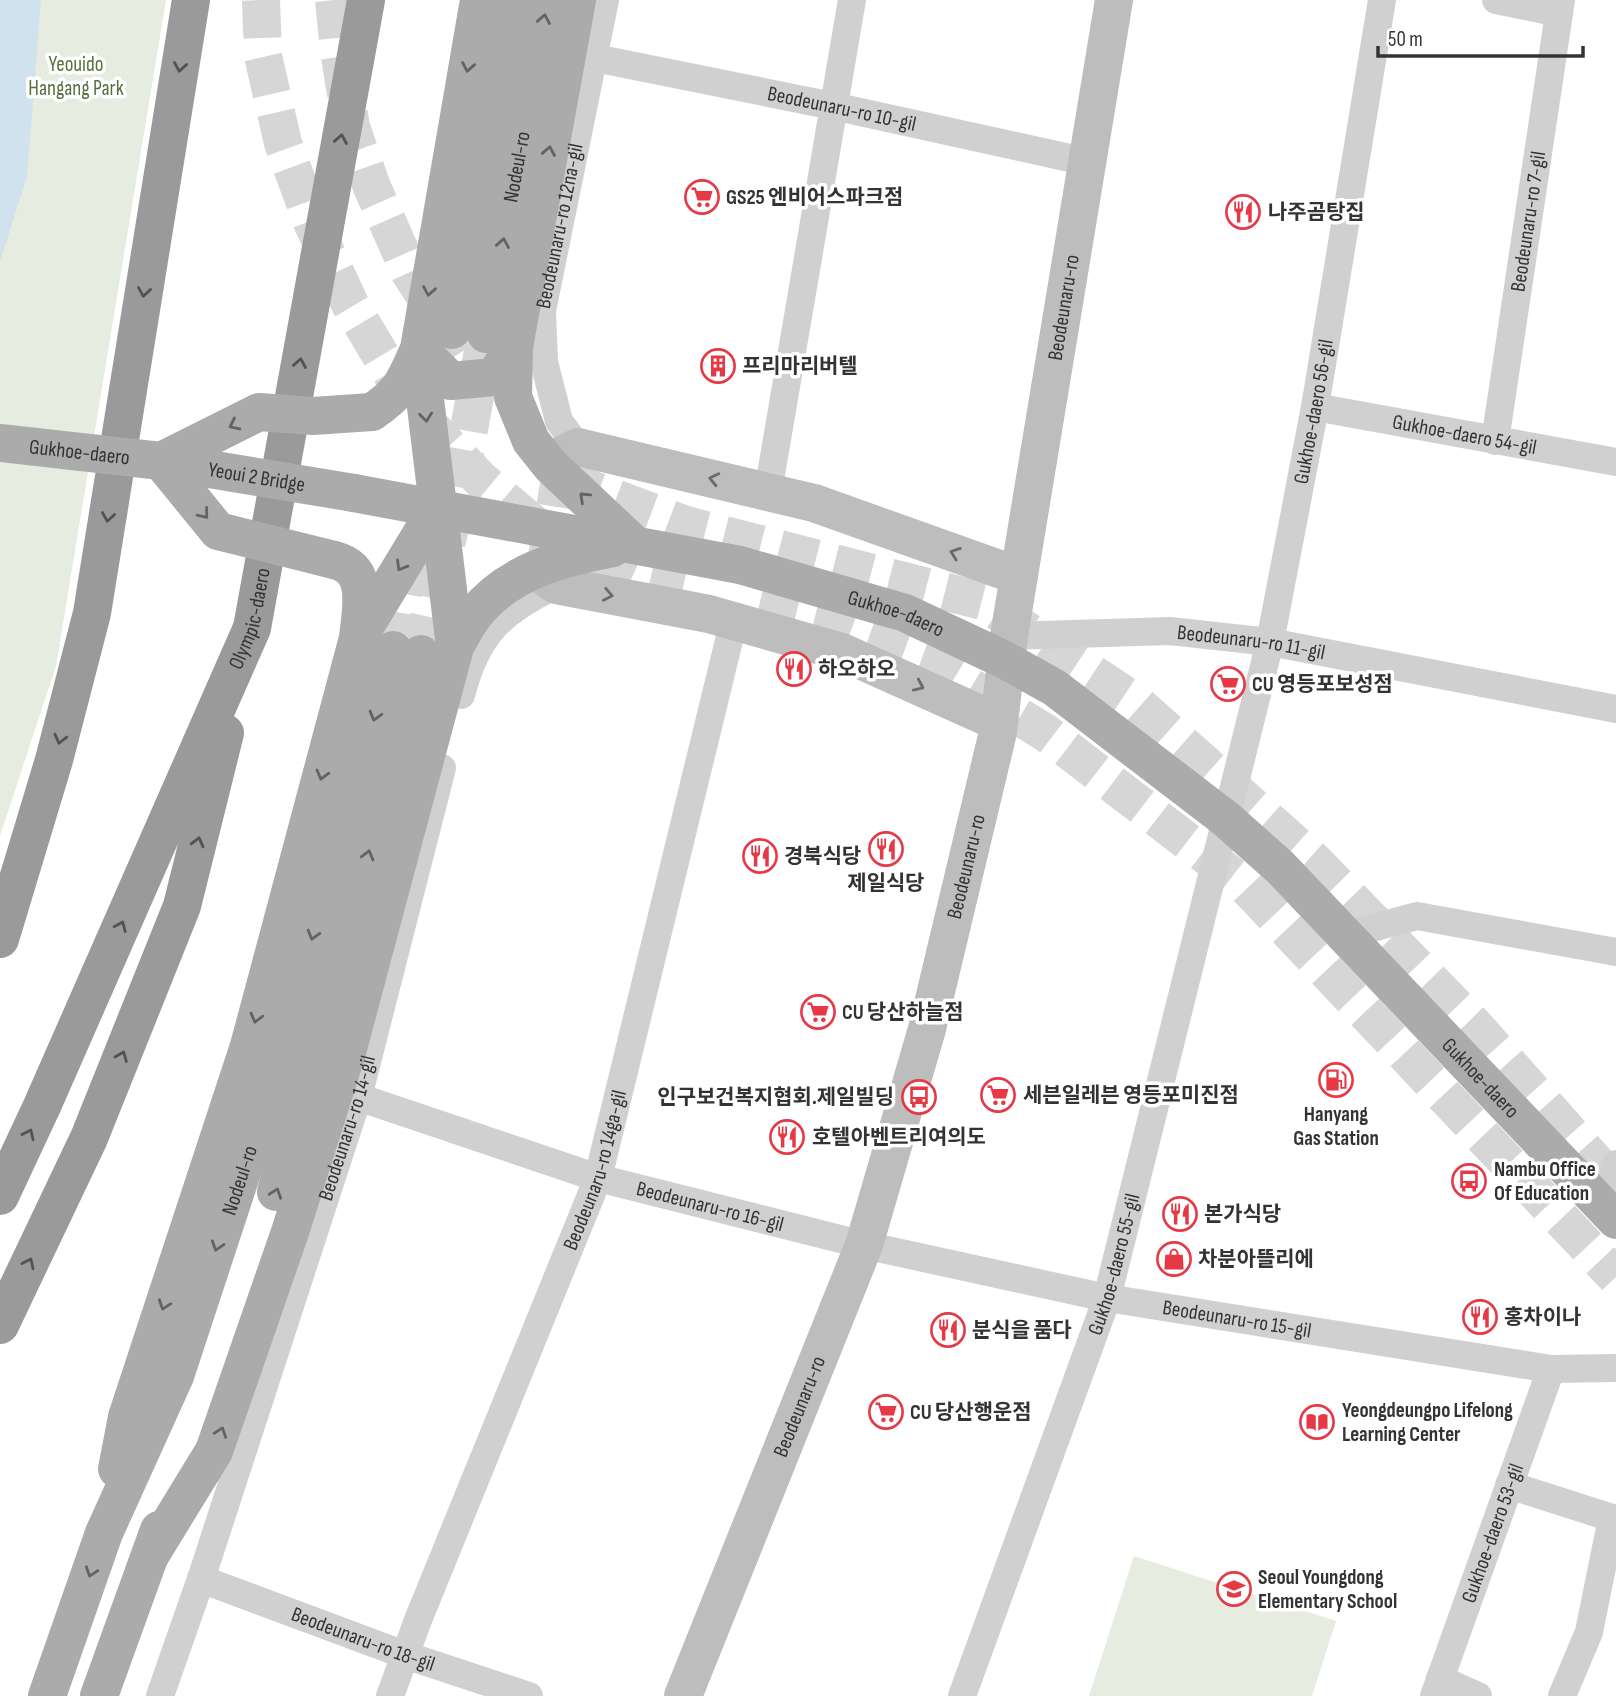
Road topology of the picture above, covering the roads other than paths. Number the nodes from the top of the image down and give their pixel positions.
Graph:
1 (191, 0) edge
2 (366, 0) edge
3 (479, 0) edge
4 (512, 0) edge
5 (547, 0) edge
6 (577, 0) edge
7 (605, 0) edge
8 (852, 0) edge
9 (1114, 0) edge
10 (1382, 0) edge
11 (1496, 0) edge
12 (1560, 6) edge
13 (595, 58) junction
14 (833, 106) junction
15 (1088, 162) junction
16 (484, 337) junction
17 (419, 349) junction
18 (1315, 407) junction
19 (1495, 441) junction
20 (0, 443) edge
21 (571, 451) joint
22 (161, 461) junction
23 (1616, 463) edge
24 (768, 492) junction
25 (354, 493) joint
26 (436, 508) junction
27 (634, 544) junction
28 (1019, 576) junction
29 (550, 580) joint
30 (734, 621) junction
31 (251, 628) junction
32 (1270, 642) junction
33 (407, 647) junction
34 (1007, 648) junction
35 (1616, 709) edge
36 (998, 722) junction
37 (1226, 819) junction
38 (1346, 935) junction
39 (0, 939) edge
40 (1616, 952) edge
41 (358, 1097) junction
42 (1616, 1164) edge
43 (598, 1178) junction
44 (0, 1196) edge
45 (1611, 1214) edge
46 (863, 1245) junction
47 (1107, 1298) junction
48 (0, 1325) edge
49 (1551, 1368) junction
50 (1616, 1368) edge
51 (1509, 1485) junction
52 (201, 1579) junction
53 (405, 1656) junction
54 (1437, 1688) edge
55 (47, 1696) edge
56 (99, 1696) edge
57 (160, 1696) edge
58 (390, 1696) edge
59 (529, 1696) edge
60 (684, 1696) edge
61 (962, 1696) edge
62 (1478, 1696) edge
63 (1562, 1696) edge

1 -> 39 highway
31 -> 2 highway, Olympic-daero
3 -> 17 main road
4 - 16 main road, Nodeul-ro
16 -> 5 main road, Nodeul-ro
16 -> 6 main road
7 - 13 street, Beodeunaru-ro 12na-gil
8 - 14 street
9 - 15 main road, Beodeunaru-ro
10 - 18 street, Gukhoe-daero 56-gil
11 - 12 street
12 - 19 street, Beodeunaru-ro 7-gil
13 - 14 street, Beodeunaru-ro 10-gil
13 - 21 street, Beodeunaru-ro 12na-gil
14 - 15 street, Beodeunaru-ro 10-gil
14 - 24 street
15 - 28 main road, Beodeunaru-ro
16 - 17 main road
27 -> 16 main road
17 -> 22 main road, bridge
17 -> 26 main road
18 - 19 street, Gukhoe-daero 54-gil
18 - 32 street, Gukhoe-daero 56-gil
19 - 23 street, Gukhoe-daero 54-gil
20 - 22 main road, Gukhoe-daero, bridge
24 -> 21 main road
22 - 25 main road, Yeoui 2 Bridge, bridge
22 -> 33 main road, bridge
28 -> 24 main road
25 - 26 main road, Gukhoe-daero
26 - 27 main road, Gukhoe-daero
26 -> 33 main road
26 - 33 main road
27 - 33 main road
27 - 34 main road, Gukhoe-daero
28 - 34 main road, Beodeunaru-ro
29 -> 30 main road
29 - 41 street, Beodeunaru-ro 14-gil
30 -> 36 main road
30 - 43 street, Beodeunaru-ro 14ga-gil
44 -> 31 highway, Olympic-daero
48 -> 31 highway
32 - 34 street, Beodeunaru-ro 11-gil
32 - 35 street, Beodeunaru-ro 11-gil
32 - 37 street, Gukhoe-daero 56-gil
33 -> 55 main road, Nodeul-ro
56 -> 33 main road, Nodeul-ro
34 - 36 main road, Beodeunaru-ro
34 - 37 main road, Gukhoe-daero
36 - 46 main road, Beodeunaru-ro
37 - 38 main road, Gukhoe-daero
37 - 47 street, Gukhoe-daero 55-gil
38 - 40 street
38 - 45 main road, Gukhoe-daero
41 - 43 street, Beodeunaru-ro 16-gil
41 - 52 street, Beodeunaru-ro 14-gil
42 - 45 street
43 - 46 street, Beodeunaru-ro 16-gil
43 - 53 street, Beodeunaru-ro 14ga-gil
46 - 47 street, Beodeunaru-ro 15-gil
46 - 60 main road, Beodeunaru-ro
47 - 49 street, Beodeunaru-ro 15-gil
47 - 61 street, Gukhoe-daero 55-gil
49 - 50 street, Beodeunaru-ro 15-gil
49 - 51 street, Gukhoe-daero 53-gil
51 - 54 street, Gukhoe-daero 53-gil
51 - 63 street
52 - 53 street, Beodeunaru-ro 18-gil
52 - 57 street, Beodeunaru-ro 14-gil
53 - 58 street, Beodeunaru-ro 14ga-gil
53 - 59 street, Beodeunaru-ro 18-gil
54 - 62 street

